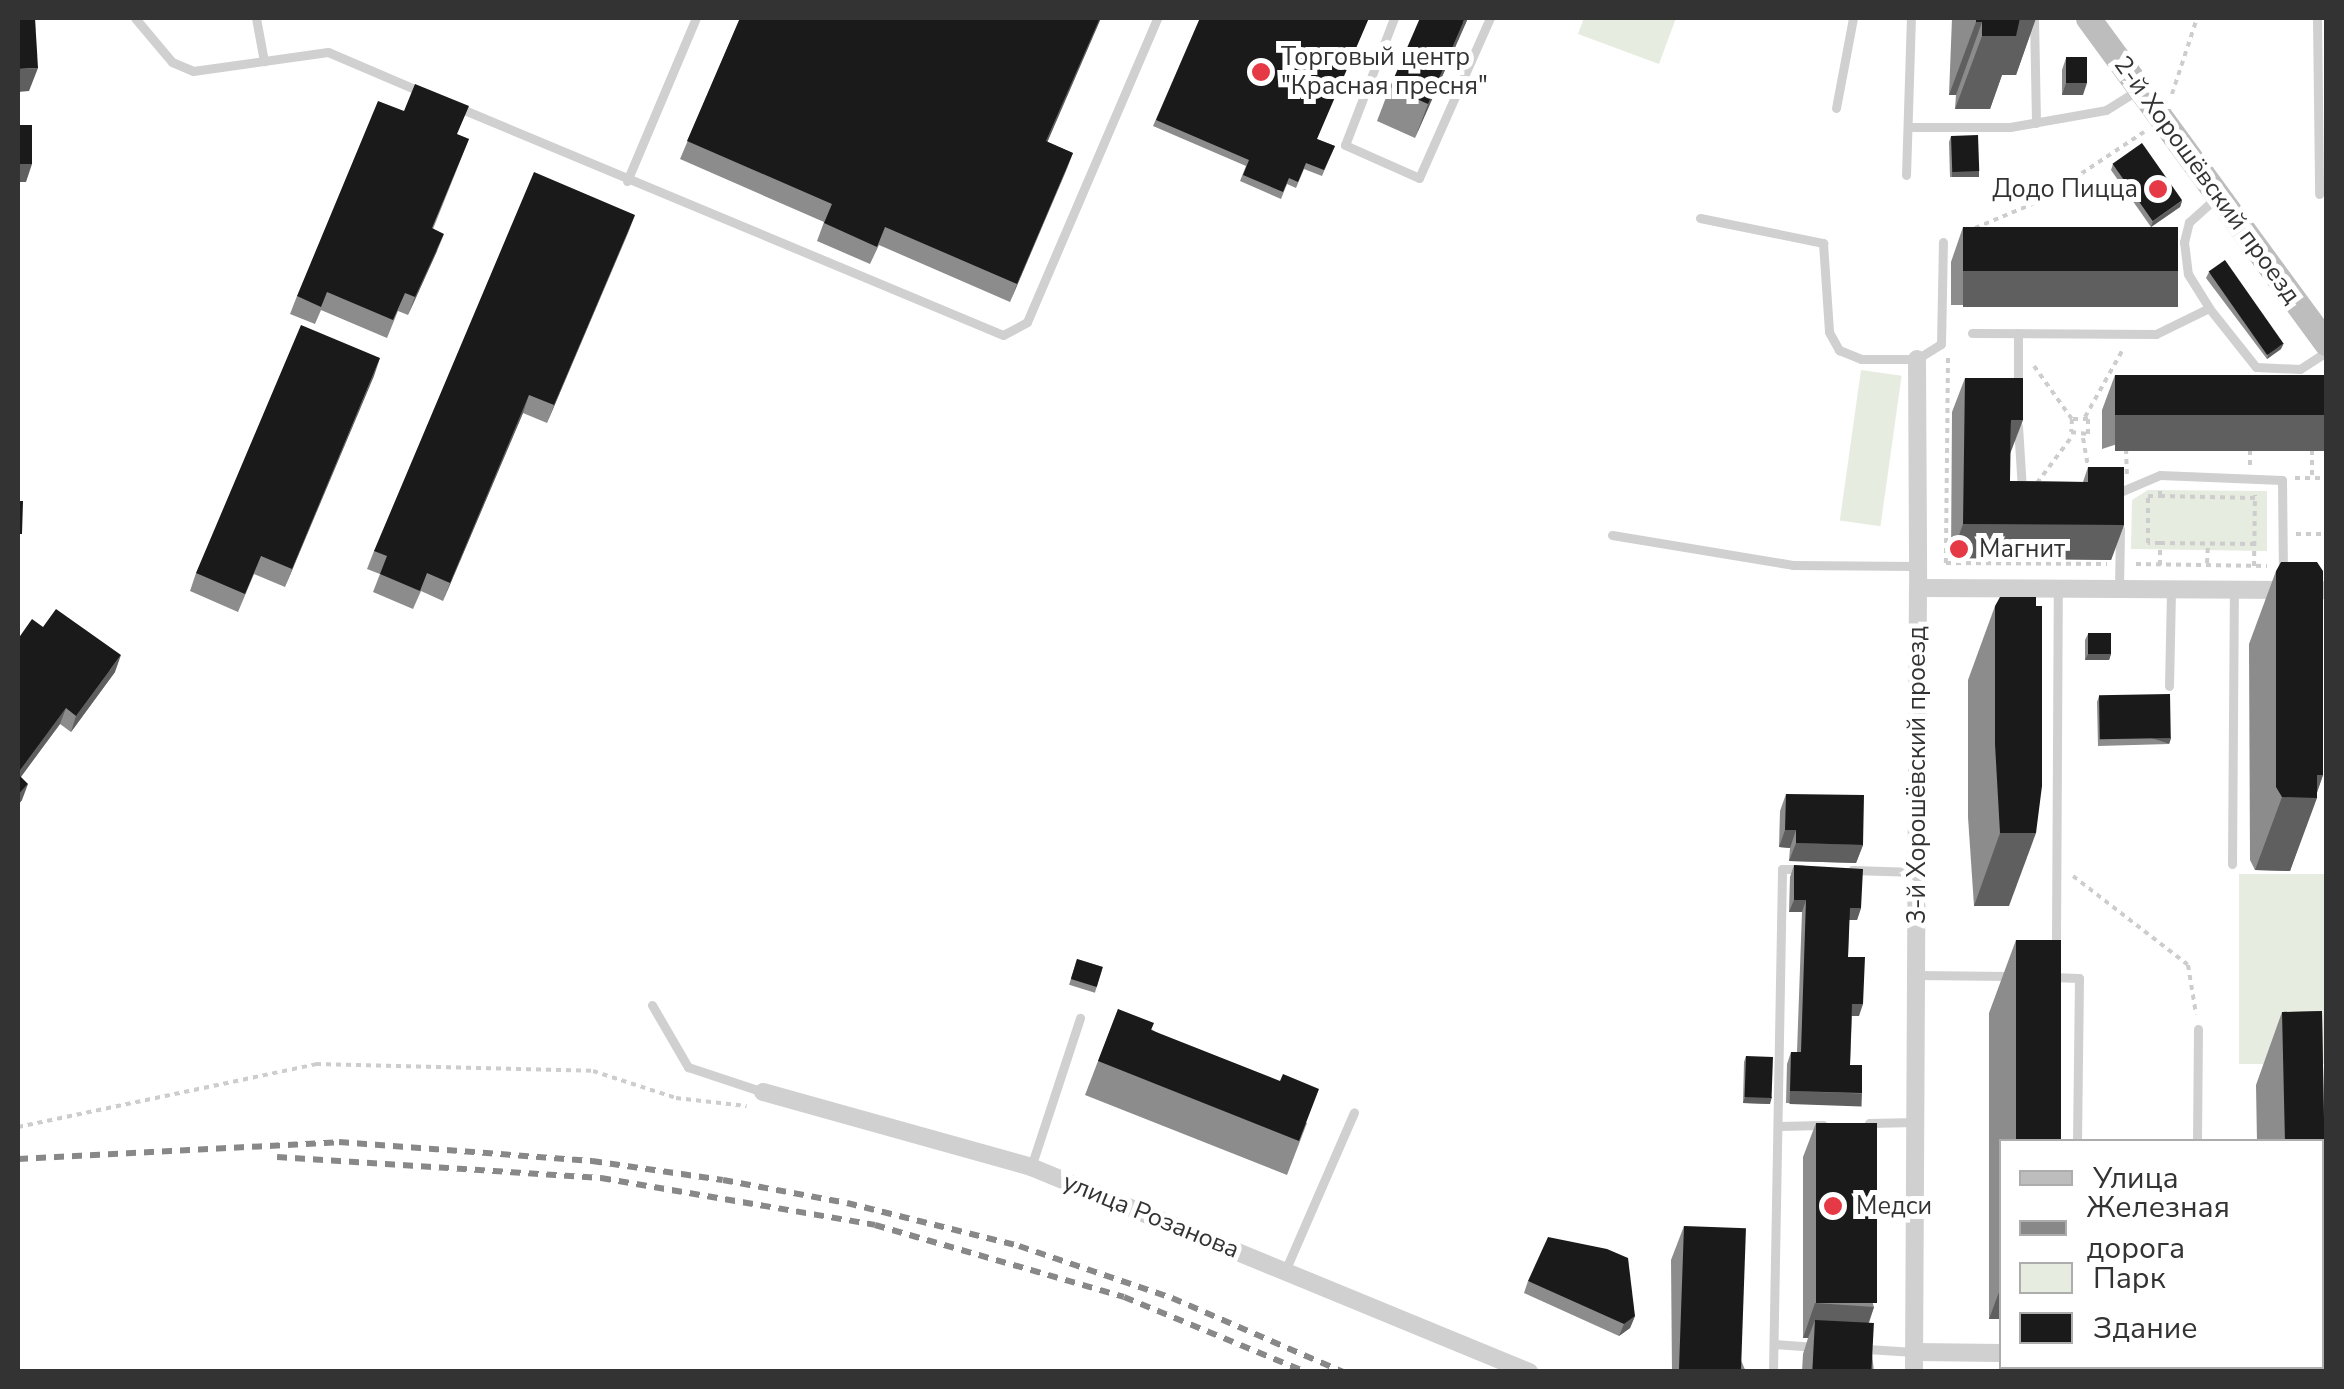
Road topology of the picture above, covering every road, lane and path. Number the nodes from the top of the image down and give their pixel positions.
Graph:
1 (135, 18) edge
2 (256, 18) edge
3 (696, 18) edge
4 (1157, 18) edge
5 (1394, 18) edge
6 (1490, 18) edge
7 (1853, 18) edge
8 (1911, 18) edge
9 (2034, 18) edge
10 (2088, 18) edge
11 (2197, 18) edge
12 (2317, 18) edge
13 (264, 61) junction
14 (2140, 89) junction
15 (2170, 97) dead end
16 (1836, 108) dead end
17 (2036, 123) junction
18 (1908, 127) junction
19 (2146, 130) dead end
20 (1906, 175) dead end
21 (627, 181) junction
22 (2319, 194) dead end
23 (2218, 197) junction
24 (1700, 218) dead end
25 (1943, 242) joint
26 (2184, 242) junction
27 (2170, 243) edge
28 (2209, 308) junction
29 (1972, 333) dead end
30 (2018, 333) junction
31 (2131, 334) junction
32 (2326, 342) edge
33 (1948, 344) dead end
34 (2326, 352) edge
35 (1917, 359) junction
36 (2085, 416) junction
37 (2073, 435) junction
38 (2083, 438) junction
39 (2126, 449) edge
40 (2250, 450) edge
41 (2312, 450) edge
42 (2252, 474) junction
43 (2160, 475) junction
44 (2295, 478) dead end
45 (2312, 478) junction
46 (2326, 478) edge
47 (2133, 484) junction
48 (2031, 491) joint
49 (2093, 492) joint
50 (2120, 492) junction
51 (2160, 496) junction
52 (2255, 498) junction
53 (2294, 534) dead end
54 (2326, 534) edge
55 (1612, 535) dead end
56 (2160, 542) junction
57 (2208, 543) junction
58 (2254, 544) junction
59 (2120, 564) junction
60 (2160, 565) junction
61 (2207, 565) junction
62 (1918, 566) junction
63 (2254, 566) junction
64 (2283, 566) junction
65 (1918, 588) junction
66 (2058, 588) junction
67 (2119, 589) junction
68 (2170, 589) junction
69 (2234, 590) junction
70 (2282, 590) junction
71 (2326, 590) edge
72 (2169, 686) dead end
73 (2057, 864) junction
74 (2232, 864) dead end
75 (1820, 870) edge
76 (1839, 870) edge
77 (1916, 872) junction
78 (2056, 938) edge
79 (1916, 975) junction
80 (2027, 977) edge
81 (2044, 977) edge
82 (652, 1005) dead end
83 (1080, 1018) dead end
84 (2198, 1029) joint
85 (771, 1095) junction
86 (1354, 1112) dead end
87 (1916, 1122) junction
88 (1838, 1124) edge
89 (1857, 1124) edge
90 (1780, 1126) junction
91 (18, 1127) edge
92 (2077, 1139) edge
93 (2197, 1139) edge
94 (1031, 1167) junction
95 (1285, 1272) junction
96 (1774, 1344) junction
97 (1826, 1347) edge
98 (1844, 1348) edge
99 (1914, 1352) junction
100 (1999, 1353) edge
101 (1529, 1372) edge
102 (1773, 1372) edge
103 (1914, 1372) edge

1 - 13 lane
2 - 13 lane
3 - 21 lane
4 - 21 lane
5 - 6 lane
7 - 16 lane
8 - 18 lane
9 - 17 lane
10 - 14 street, 2-й Хорошёвский проезд
11 - 15 path
12 - 22 lane
13 - 21 lane
14 - 17 lane
14 - 23 street, 2-й Хорошёвский проезд
17 - 18 lane
18 - 20 lane
19 - 25 path
23 - 26 lane
23 - 32 street, 2-й Хорошёвский проезд
24 - 35 lane
25 - 35 lane
26 - 27 lane
26 - 28 lane
28 - 31 lane
28 - 34 lane
29 - 30 lane
30 - 31 lane
30 - 48 lane
31 - 36 path
33 - 59 path
35 - 62 street, 3-й Хорошёвский проезд
36 - 37 path
36 - 38 path
37 - 38 path
37 - 48 path
38 - 49 path
39 - 47 path
40 - 42 path
41 - 45 path
42 - 43 lane
42 - 52 path
42 - 64 lane
43 - 47 lane
43 - 51 path
44 - 45 path
45 - 46 path
47 - 50 lane
49 - 50 lane
50 - 59 lane
51 - 52 path
51 - 56 path
52 - 58 path
53 - 54 path
55 - 62 lane
56 - 57 path
56 - 60 path
57 - 58 path
57 - 61 path
58 - 63 path
59 - 60 path
59 - 67 lane
60 - 61 path
61 - 63 path
62 - 65 street, 3-й Хорошёвский проезд
63 - 64 path
64 - 70 lane
65 - 66 street
65 - 77 street, 3-й Хорошёвский проезд
66 - 67 street
66 - 73 lane
67 - 68 street
68 - 69 street
68 - 72 lane
69 - 70 street
69 - 74 lane
70 - 71 street
73 - 78 lane
73 - 84 path
75 - 90 lane
76 - 77 lane
77 - 79 street, 3-й Хорошёвский проезд
79 - 80 lane
79 - 87 street, 3-й Хорошёвский проезд
81 - 92 lane
82 - 85 lane
83 - 94 lane
84 - 93 lane
85 - 91 path
85 - 94 street, улица Розанова
86 - 95 lane
87 - 89 lane
87 - 99 street, 3-й Хорошёвский проезд
88 - 90 lane
90 - 96 lane
94 - 95 street, улица Розанова
95 - 101 street, улица Розанова
96 - 97 lane
96 - 102 lane
98 - 99 lane
99 - 100 street
99 - 103 street, 3-й Хорошёвский проезд

